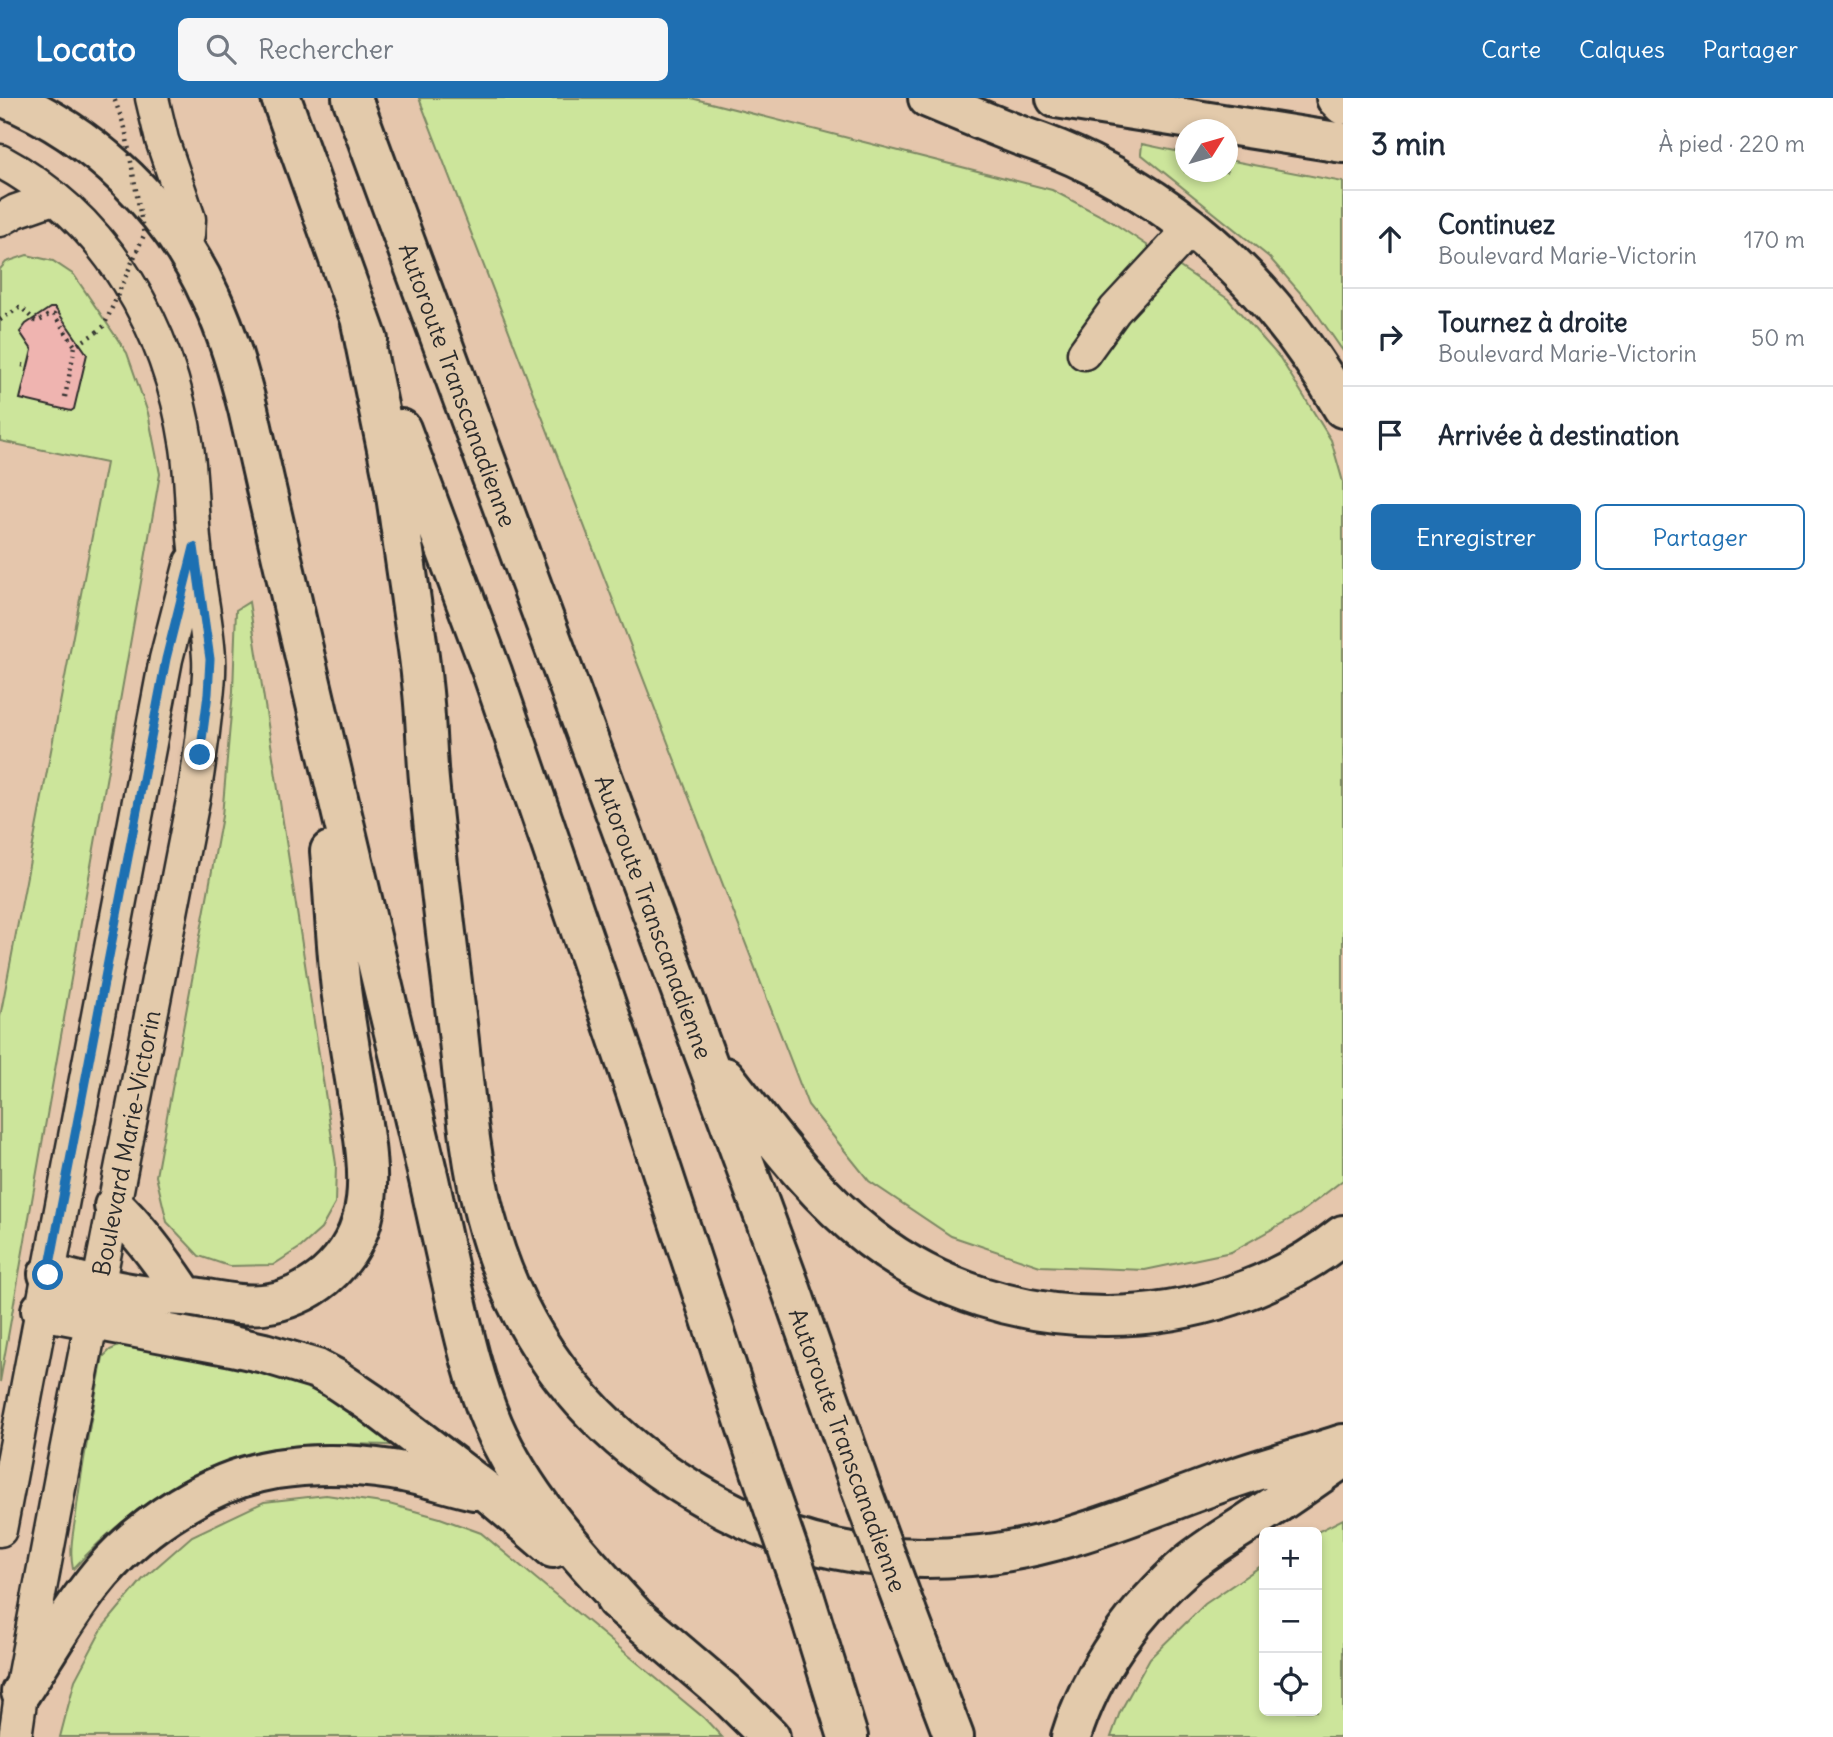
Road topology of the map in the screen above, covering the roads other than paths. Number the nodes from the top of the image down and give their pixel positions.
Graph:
1 (6, 98) edge
2 (152, 98) edge
3 (281, 98) edge
4 (352, 98) edge
5 (928, 98) edge
6 (1056, 98) edge
7 (1150, 98) edge
8 (1336, 98) edge
9 (1343, 105) edge
10 (1343, 140) edge
11 (0, 161) edge
12 (53, 198) junction
13 (0, 220) edge
14 (1191, 228) junction
15 (181, 243) junction
16 (360, 317) junction
17 (1084, 353) dead end
18 (1343, 408) edge
19 (194, 547) junction
20 (320, 727) junction
21 (703, 1051) junction
22 (114, 1206) junction
23 (1343, 1235) edge
24 (45, 1292) junction
25 (185, 1296) junction
26 (94, 1302) junction
27 (1343, 1444) edge
28 (1343, 1458) edge
29 (490, 1494) junction
30 (0, 1531) edge
31 (634, 1615) junction
32 (21, 1692) junction
33 (15, 1737) edge
34 (770, 1737) edge
35 (848, 1737) edge
36 (954, 1737) edge
37 (1071, 1737) edge

1 - 15 highway
2 - 15 street
3 - 16 highway
4 - 21 highway, Autoroute Transcanadienne
5 - 14 highway
6 - 10 highway
7 - 10 highway
8 - 9 highway
11 - 12 street, Boulevard Marie-Victorin
12 - 13 street
12 - 19 street, Boulevard Marie-Victorin
14 - 17 street
14 - 18 highway
15 - 20 highway
16 - 27 highway
16 - 35 highway, bridge
19 - 22 street, Boulevard Marie-Victorin
19 - 24 street, Boulevard Marie-Victorin
20 - 25 highway
20 - 31 highway
21 - 23 highway
21 - 36 highway, Autoroute Transcanadienne, bridge
22 - 25 highway
22 - 26 street, Boulevard Marie-Victorin
24 - 26 highway
24 - 30 street, Boulevard Marie-Victorin
25 - 26 highway
26 - 29 highway
26 - 32 street, Boulevard Marie-Victorin
28 - 37 highway
29 - 31 highway
29 - 32 highway
31 - 34 highway
32 - 33 street, Boulevard Marie-Victorin

